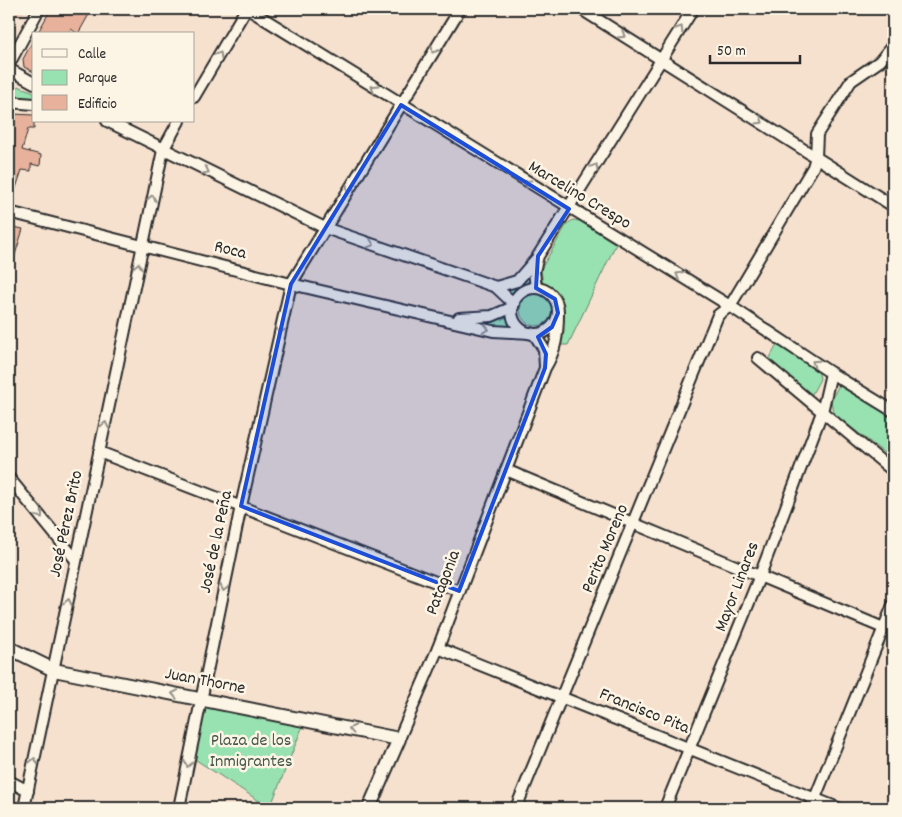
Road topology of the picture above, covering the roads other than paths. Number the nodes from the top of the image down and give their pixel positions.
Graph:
1 (39, 9) edge
2 (247, 9) edge
3 (460, 9) edge
4 (581, 9) edge
5 (693, 9) edge
6 (893, 45) edge
7 (661, 60) junction
8 (9, 64) edge
9 (9, 69) edge
10 (32, 82) edge
11 (195, 95) edge
12 (9, 102) edge
13 (32, 104) edge
14 (401, 105) junction
15 (110, 122) edge
16 (178, 122) edge
17 (163, 150) junction
18 (816, 157) junction
19 (893, 206) edge
20 (569, 209) junction
21 (9, 212) edge
22 (325, 228) junction
23 (142, 245) junction
24 (538, 256) junction
25 (291, 284) junction
26 (496, 287) junction
27 (536, 288) junction
28 (513, 306) junction
29 (730, 306) junction
30 (558, 313) junction
31 (443, 318) junction
32 (532, 334) junction
33 (758, 358) dead end
34 (545, 368) junction
35 (831, 374) junction
36 (893, 397) edge
37 (890, 408) edge
38 (822, 412) junction
39 (99, 452) junction
40 (506, 470) junction
41 (893, 471) edge
42 (9, 478) edge
43 (241, 506) junction
44 (634, 524) junction
45 (76, 560) junction
46 (759, 578) junction
47 (459, 591) junction
48 (893, 605) edge
49 (889, 630) edge
50 (9, 648) edge
51 (438, 648) junction
52 (54, 670) junction
53 (561, 696) junction
54 (201, 698) junction
55 (399, 739) junction
56 (691, 748) junction
57 (9, 781) edge
58 (28, 791) junction
59 (813, 804) edge
60 (24, 808) edge
61 (179, 808) edge
62 (369, 808) edge
63 (516, 808) edge
64 (665, 808) edge
65 (838, 808) edge

1 - 8 street
11 -> 2 street
14 -> 2 street, Marcelino Crespo
3 -> 14 street, José de la Peña
4 -> 7 street
7 -> 5 street
6 - 18 street
7 -> 18 street
20 -> 7 street
9 - 10 street
12 - 13 street
20 -> 14 street, Marcelino Crespo
14 -> 22 street, José de la Peña
15 - 17 street
16 - 17 street, José Pérez Brito
17 -> 22 street
23 -> 17 street, José Pérez Brito
18 - 19 street
18 - 29 street, Perito Moreno
20 - 24 street
29 -> 20 street, Marcelino Crespo
21 - 23 street, Roca
22 - 25 street, José de la Peña
22 -> 26 street
23 - 25 street, Roca
39 -> 23 street, José Pérez Brito
24 - 26 street
24 - 27 street
25 - 31 street, Roca
25 -> 43 street, José de la Peña
26 - 28 street
27 - 28 street
27 - 30 street
28 - 31 street
28 - 32 street
35 -> 29 street, Marcelino Crespo
29 - 44 street, Perito Moreno
30 - 32 street
30 - 34 street, Patagonia
31 -> 32 street
32 - 34 street
33 - 38 street
34 - 40 street, Patagonia
35 - 37 street, Marcelino Crespo
35 - 38 street, Mayor Linares
36 - 37 street
38 - 41 street
38 - 46 street, Mayor Linares
39 - 43 street
39 - 45 street, José Pérez Brito
40 - 44 street
40 - 47 street, Patagonia
42 -> 45 street
43 - 47 street
43 -> 54 street, José de la Peña
44 - 46 street
44 - 53 street, Perito Moreno
52 -> 45 street, José Pérez Brito
46 - 49 street
46 - 56 street, Mayor Linares
47 - 51 street, Patagonia
48 - 49 street
49 - 59 street
50 - 52 street, Juan Thorne
51 - 53 street, Francisco Pita
51 - 55 street, Patagonia
54 -> 52 street, Juan Thorne
58 -> 52 street, José Pérez Brito
53 - 56 street, Francisco Pita
53 - 63 street, Perito Moreno
55 -> 54 street, Juan Thorne
54 -> 61 street, José de la Peña
55 - 62 street, Patagonia
56 - 59 street, Francisco Pita
56 - 64 street, Mayor Linares
57 - 58 street
58 - 60 street, José Pérez Brito
59 - 65 street, Francisco Pita

